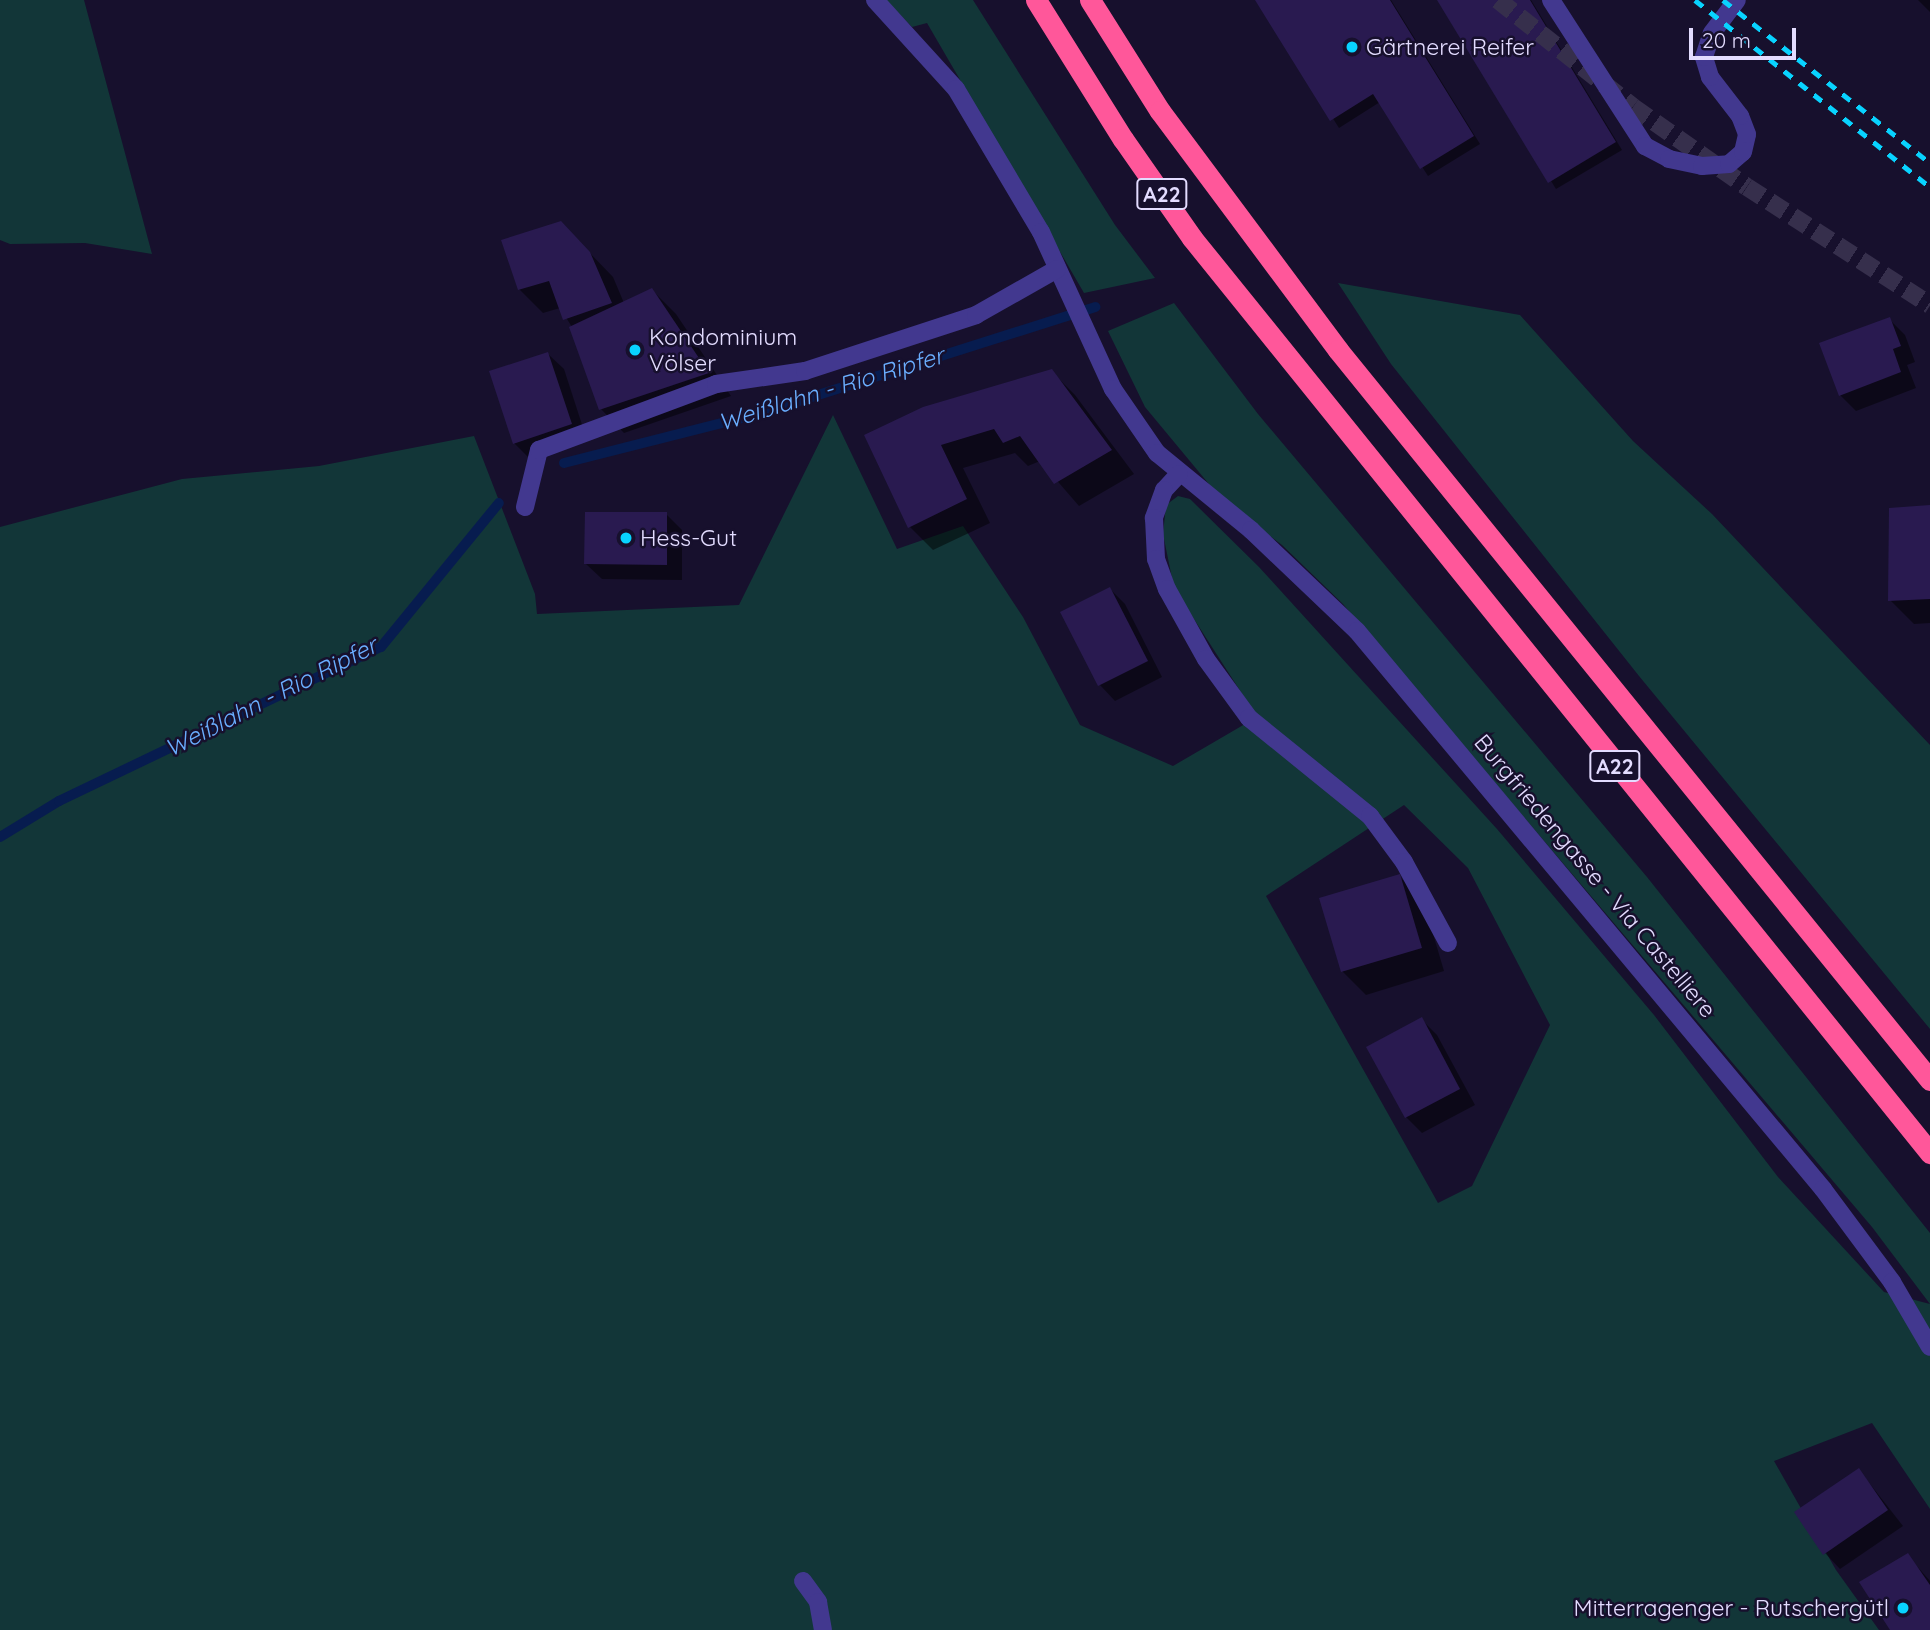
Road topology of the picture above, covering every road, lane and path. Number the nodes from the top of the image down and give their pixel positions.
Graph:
1 (875, 0) edge
2 (1036, 0) edge
3 (1090, 0) edge
4 (1551, 0) edge
5 (1737, 0) edge
6 (1057, 269) junction
7 (1180, 474) junction
8 (525, 507) dead end
9 (1448, 943) dead end
10 (1930, 1080) edge
11 (1930, 1153) edge
12 (1930, 1347) edge
13 (803, 1581) dead end
14 (823, 1630) edge

1 - 6 street, Burgfriedengasse - Via Castelliere
2 - 11 highway, A22
3 - 10 highway, A22
4 - 5 street
6 - 7 street, Burgfriedengasse - Via Castelliere
6 - 8 street
7 - 9 street
7 - 12 street, Burgfriedengasse - Via Castelliere
13 - 14 street

